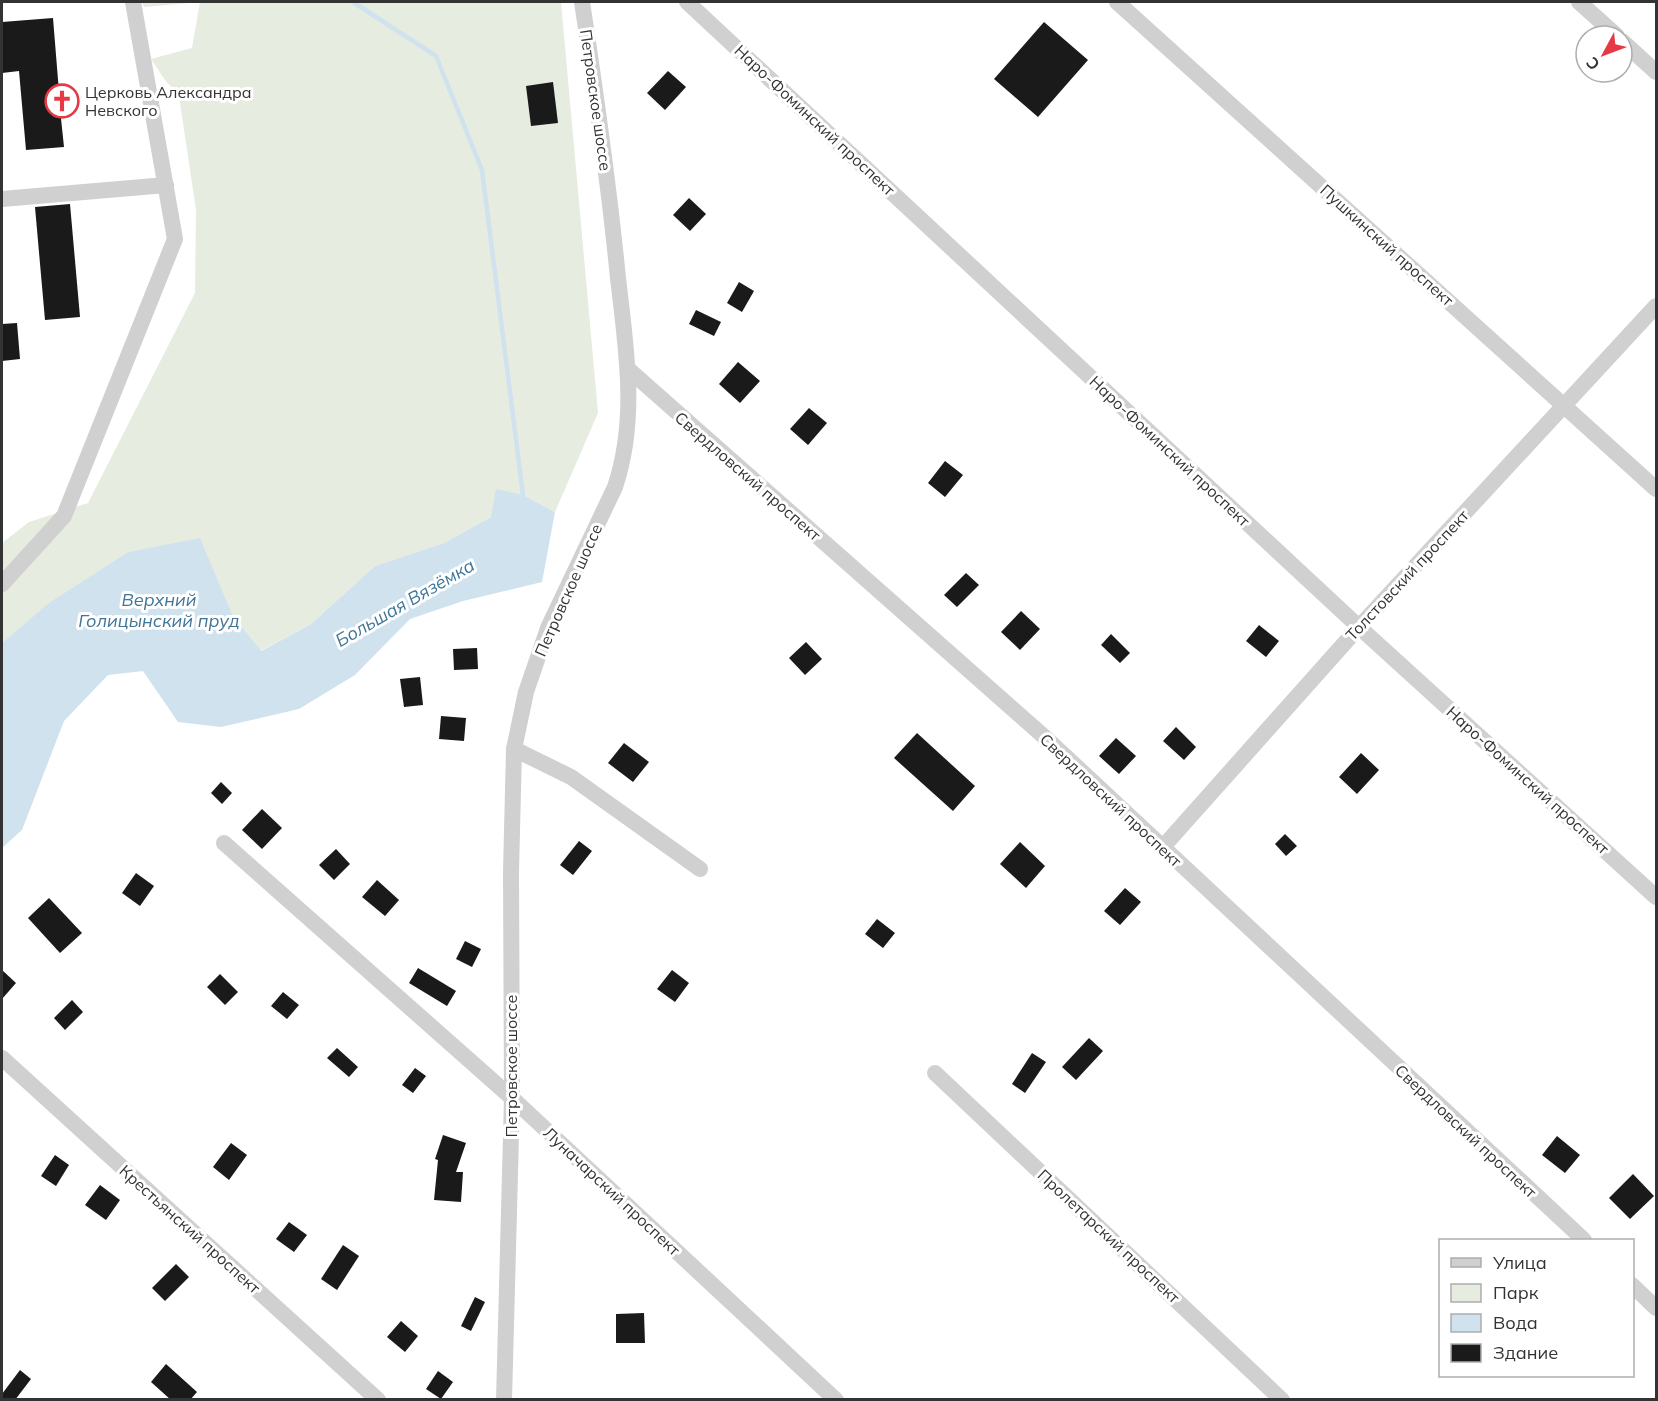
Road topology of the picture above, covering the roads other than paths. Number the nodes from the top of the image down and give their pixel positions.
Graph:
1 (133, 2) edge
2 (582, 2) edge
3 (687, 2) edge
4 (1117, 2) edge
5 (1579, 2) edge
6 (1604, 24) edge
7 (1634, 52) edge
8 (1656, 72) edge
9 (166, 185) junction
10 (2, 199) edge
11 (1656, 306) edge
12 (628, 369) junction
13 (1564, 405) junction
14 (1656, 489) edge
15 (2, 584) edge
16 (1359, 627) junction
17 (514, 749) junction
18 (224, 843) dead end
19 (1162, 848) junction
20 (700, 869) dead end
21 (1656, 897) edge
22 (2, 1059) edge
23 (935, 1073) dead end
24 (512, 1098) junction
25 (1583, 1239) edge
26 (1634, 1287) edge
27 (1656, 1308) edge
28 (378, 1400) edge
29 (504, 1400) edge
30 (836, 1400) edge
31 (1282, 1400) edge

1 - 9 street
2 - 12 street, Петровское шоссе
3 - 16 street, Наро-Фоминский проспект
4 - 13 street, Пушкинский проспект
5 - 6 street
7 - 8 street
9 - 10 street
9 - 15 street
11 - 13 street, Толстовский проспект
12 - 17 street, Петровское шоссе
12 - 19 street, Свердловский проспект
13 - 14 street, Пушкинский проспект
13 - 16 street, Толстовский проспект
16 - 19 street, Толстовский проспект
16 - 21 street, Наро-Фоминский проспект
17 - 20 street
17 - 24 street, Петровское шоссе
18 - 24 street, Луначарский проспект
19 - 25 street, Свердловский проспект
22 - 28 street, Крестьянский проспект
23 - 31 street, Пролетарский проспект
24 - 29 street, Петровское шоссе
24 - 30 street, Луначарский проспект
26 - 27 street

